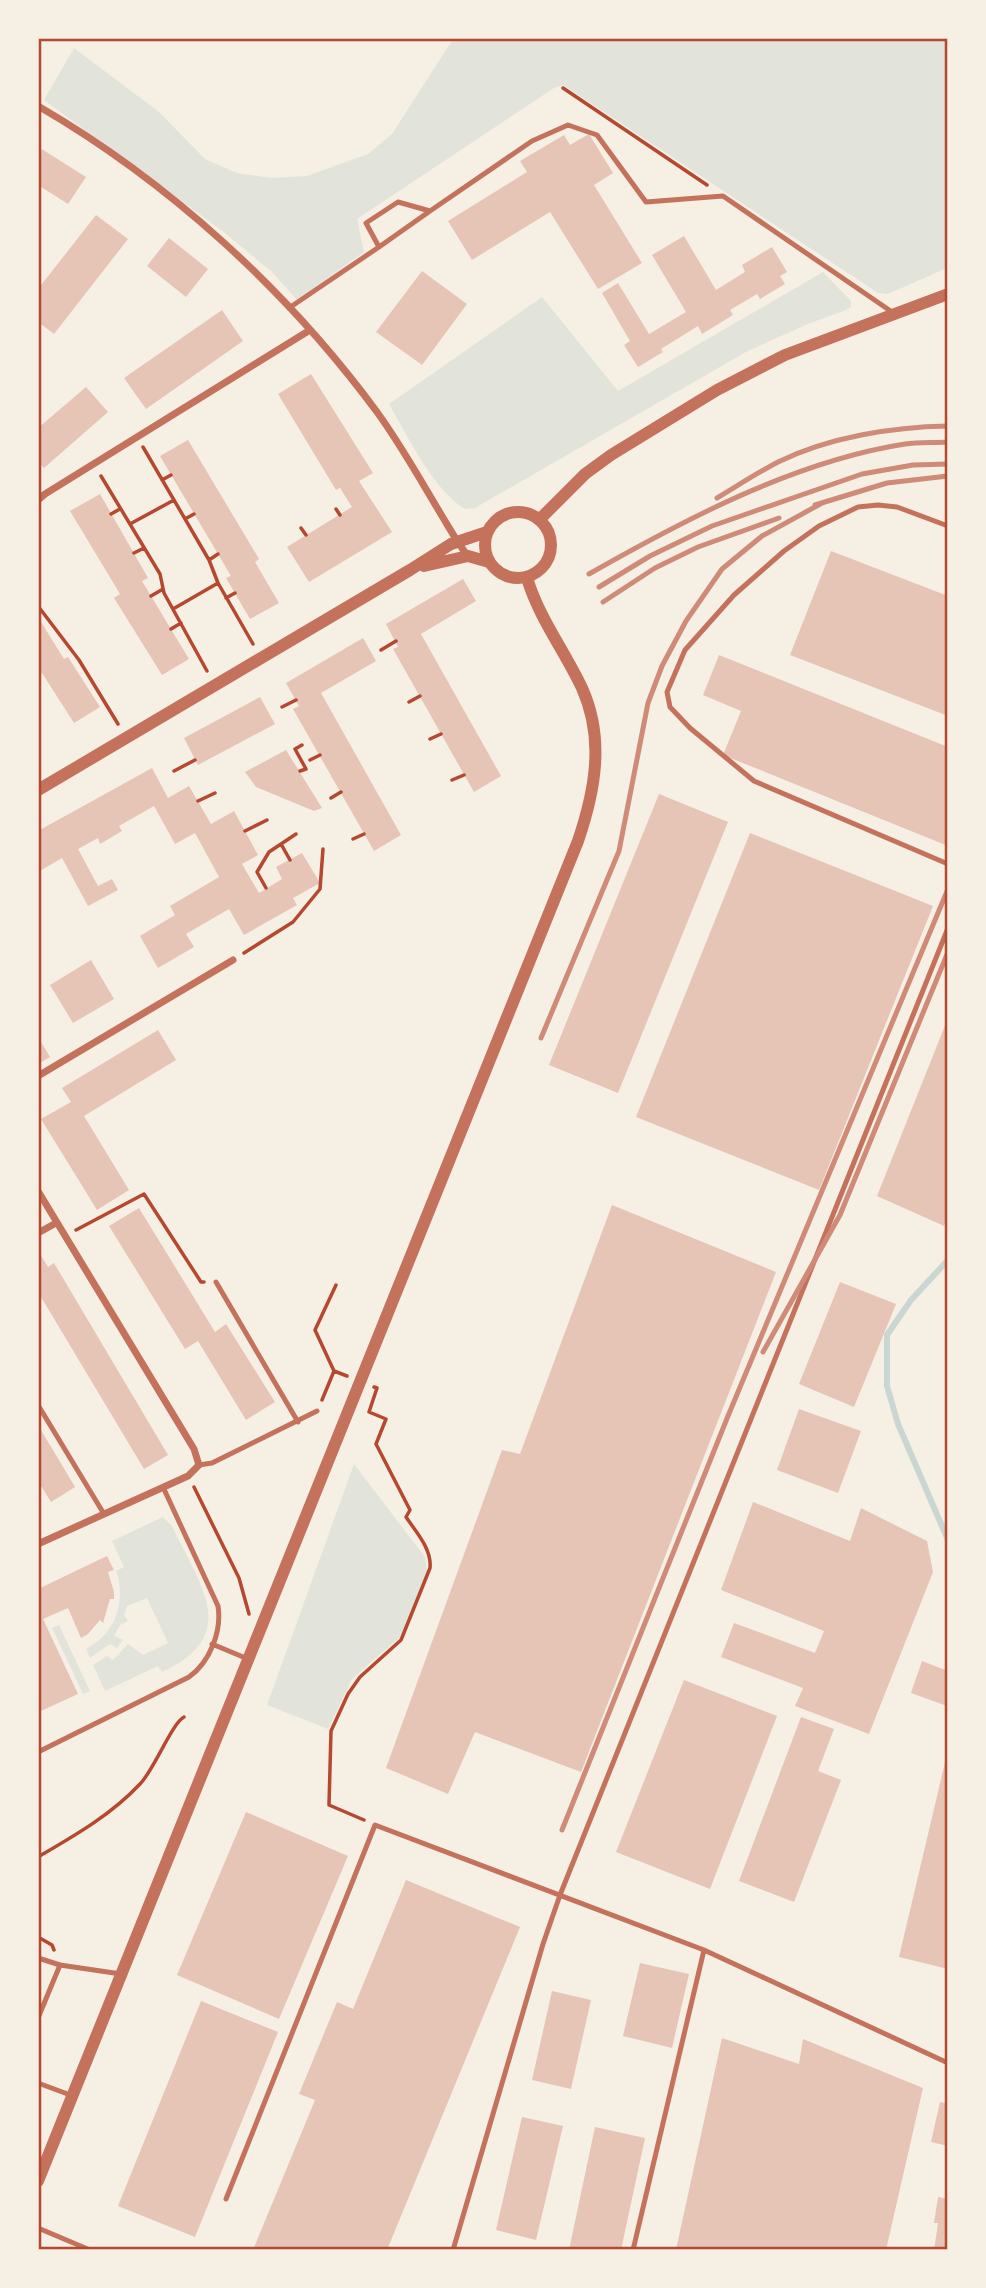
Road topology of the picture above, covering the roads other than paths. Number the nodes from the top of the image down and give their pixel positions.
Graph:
1 (38, 106) edge
2 (430, 211) junction
3 (379, 247) junction
4 (947, 294) edge
5 (288, 308) junction
6 (895, 314) junction
7 (310, 330) junction
8 (41, 494) edge
9 (540, 519) junction
10 (947, 526) edge
11 (487, 532) junction
12 (458, 542) junction
13 (468, 556) junction
14 (489, 562) junction
15 (410, 570) junction
16 (527, 578) junction
17 (38, 790) edge
18 (947, 864) edge
19 (947, 928) edge
20 (233, 960) road end
21 (38, 1076) edge
22 (38, 1191) edge
23 (56, 1223) junction
24 (38, 1233) edge
25 (216, 1282) road end
26 (38, 1405) edge
27 (317, 1411) road end
28 (298, 1422) junction
29 (200, 1465) junction
30 (163, 1487) junction
31 (104, 1514) junction
32 (38, 1544) edge
33 (212, 1644) junction
34 (249, 1659) junction
35 (38, 1752) edge
36 (560, 1895) junction
37 (704, 1950) junction
38 (38, 1958) edge
39 (60, 1965) junction
40 (122, 1974) junction
41 (38, 2018) edge
42 (947, 2063) edge
43 (38, 2083) edge
44 (73, 2096) junction
45 (38, 2181) edge
46 (226, 2199) dead end
47 (38, 2228) edge
48 (90, 2249) edge
49 (453, 2249) edge
50 (632, 2249) edge

1 - 5 street
2 - 3 lane
2 - 3 lane
2 - 6 lane
3 - 5 lane
4 - 6 street
5 - 7 street
6 - 9 street
7 - 8 street
7 - 12 street
9 - 11 street
9 - 16 street
10 - 18 lane
11 - 12 street
11 - 14 street
12 - 13 street
12 - 15 street
13 - 14 street
13 - 15 street
14 - 16 street
15 - 17 street
16 - 34 street
19 - 36 lane
20 - 21 street
22 - 23 street
23 - 24 street
23 - 29 street
25 - 28 lane
26 - 31 lane
27 - 28 lane
28 - 29 lane
29 - 30 street
30 - 31 street
30 - 33 lane
31 - 32 street
33 - 34 lane
33 - 35 lane
34 - 40 street
36 - 37 lane
36 - 46 lane
36 - 49 lane
37 - 42 lane
37 - 50 lane
38 - 39 lane
39 - 40 lane
39 - 41 lane
40 - 44 street
43 - 44 lane
44 - 45 street
47 - 48 lane

